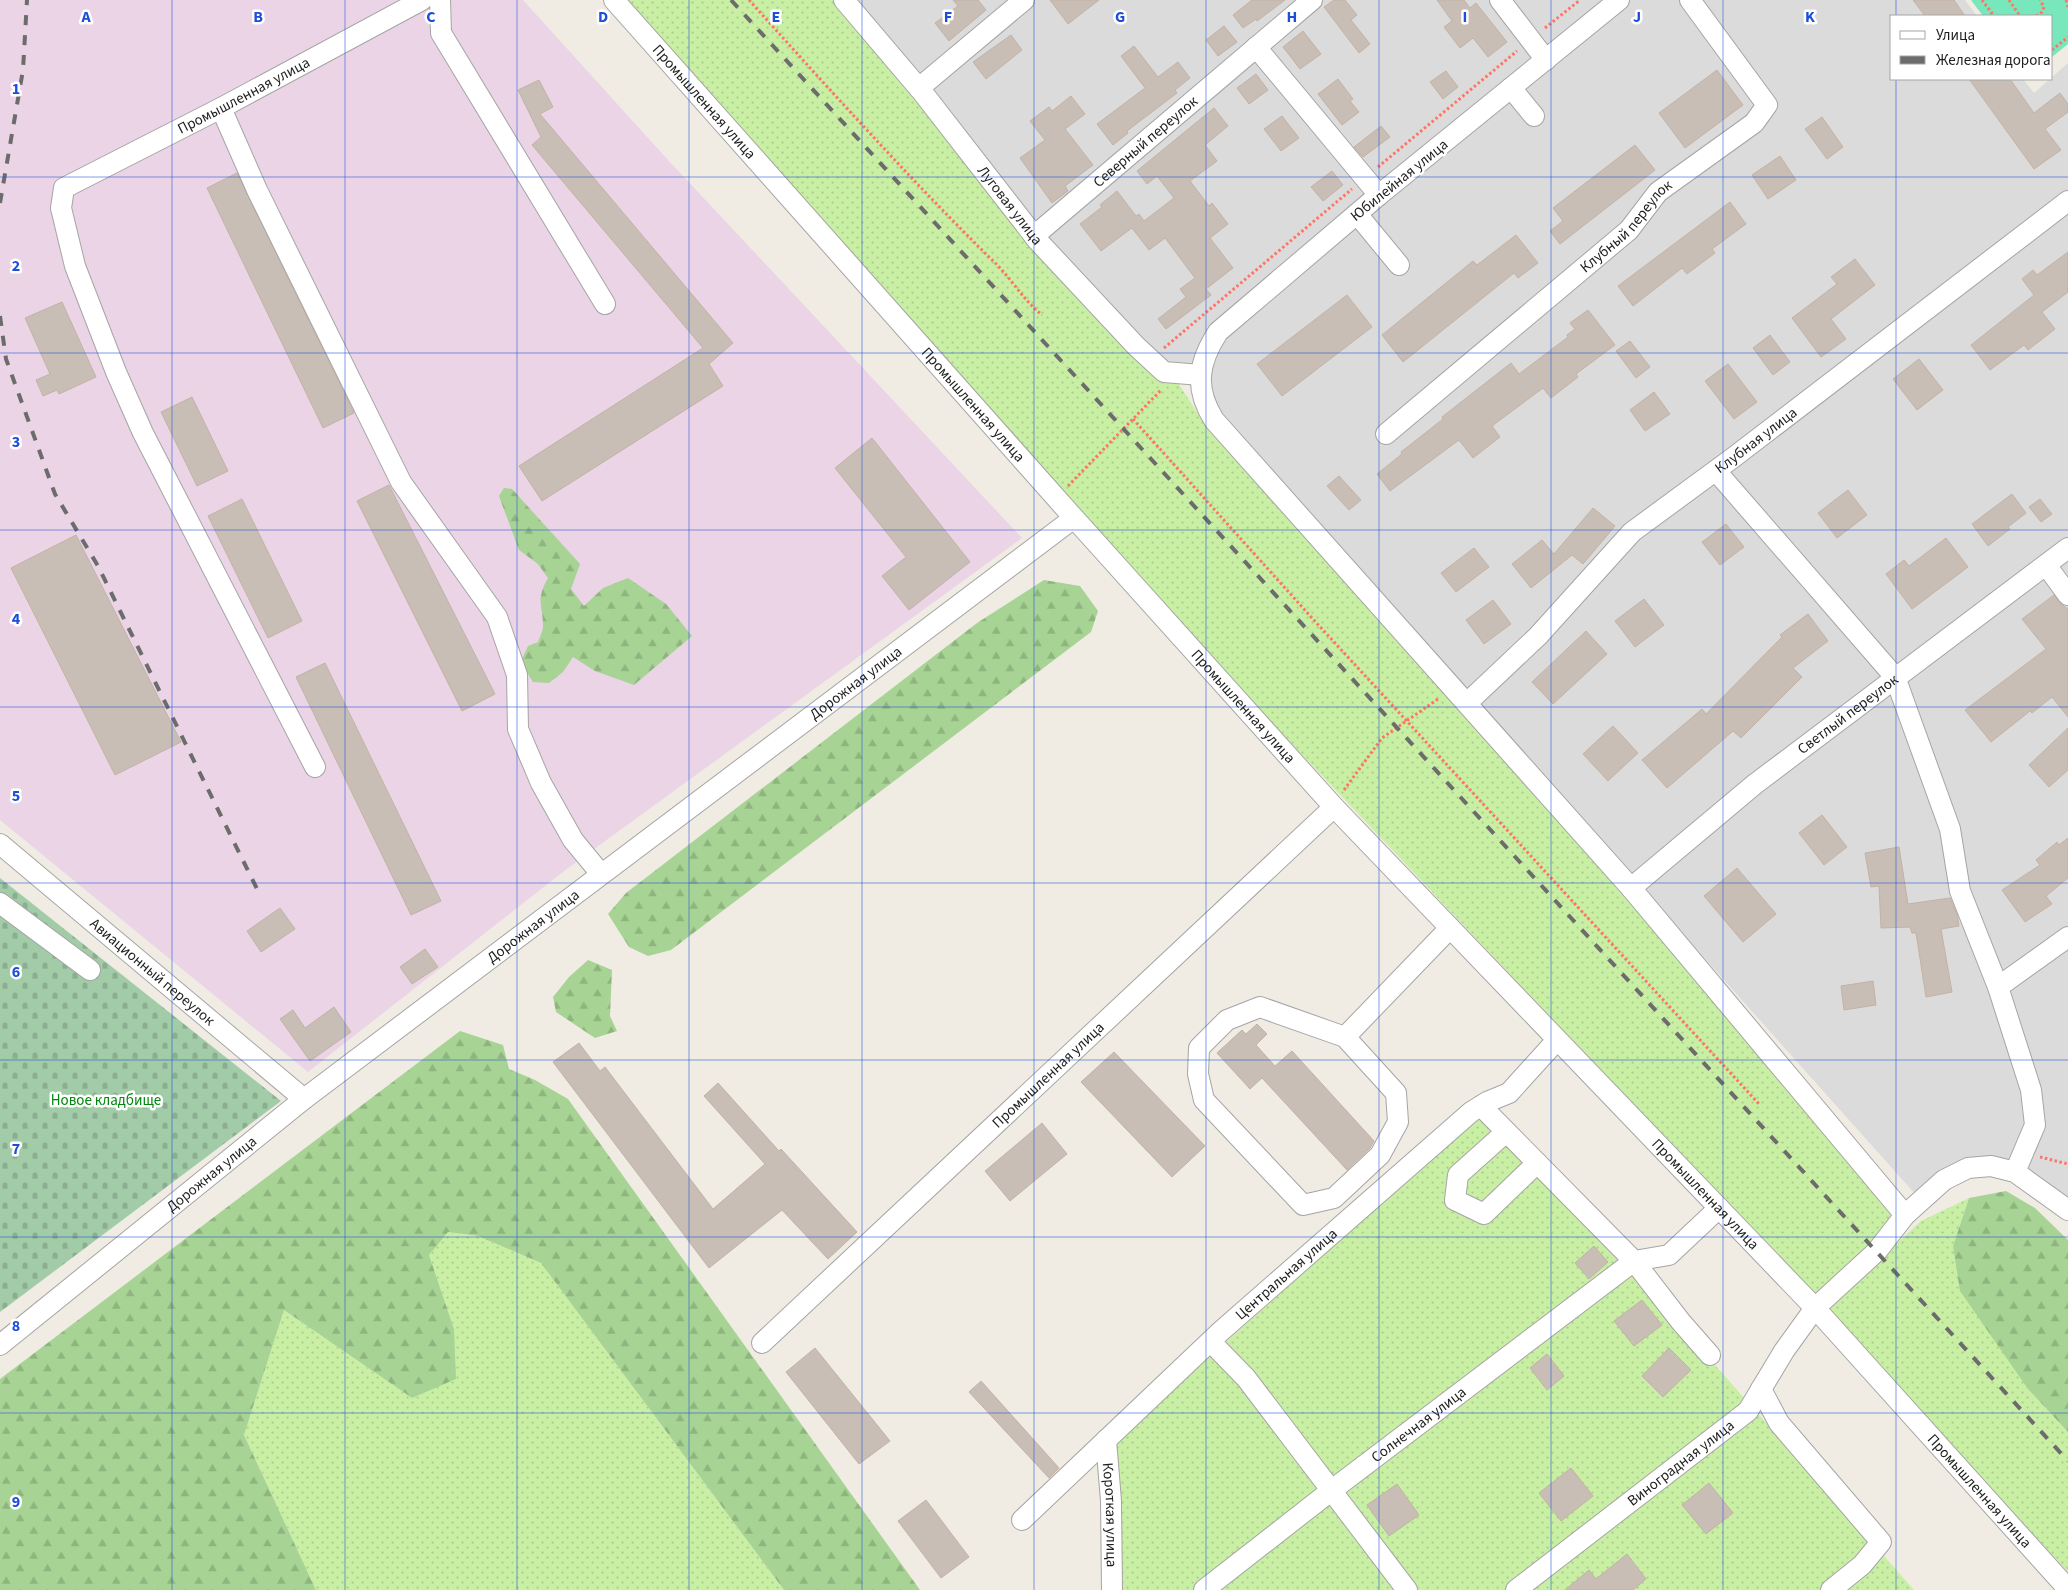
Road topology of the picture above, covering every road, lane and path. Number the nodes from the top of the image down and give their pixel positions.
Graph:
1 (422, 0) edge
2 (440, 0) edge
3 (614, 0) edge
4 (748, 0) edge
5 (844, 0) edge
6 (1024, 0) edge
7 (1312, 0) edge
8 (1500, 0) edge
9 (1619, 0) edge
10 (1690, 0) edge
11 (1982, 0) edge
12 (2009, 0) edge
13 (2040, 0) edge
14 (2066, 0) edge
15 (2068, 7) edge
16 (1993, 15) edge
17 (2019, 15) edge
18 (2038, 15) edge
19 (2068, 37) edge
20 (1256, 48) junction
21 (2053, 49) edge
22 (1546, 60) junction
23 (919, 88) junction
24 (1511, 88) junction
25 (221, 108) junction
26 (1534, 116) dead end
27 (1379, 195) junction
28 (2068, 201) edge
29 (1357, 214) junction
30 (1034, 236) junction
31 (1399, 266) dead end
32 (605, 304) dead end
33 (1042, 315) dead end
34 (1200, 375) junction
35 (1167, 384) dead end
36 (1133, 419) junction
37 (1386, 434) dead end
38 (1716, 471) junction
39 (1057, 498) junction
40 (1074, 518) junction
41 (2068, 548) edge
42 (2046, 565) junction
43 (2068, 595) edge
44 (1895, 678) junction
45 (1453, 688) junction
46 (1467, 703) junction
47 (1406, 721) junction
48 (315, 767) dead end
49 (1333, 806) junction
50 (0, 844) edge
51 (602, 874) junction
52 (1631, 888) junction
53 (0, 903) edge
54 (1450, 928) junction
55 (2068, 937) edge
56 (90, 970) dead end
57 (1998, 987) junction
58 (1345, 1037) junction
59 (1557, 1040) junction
60 (304, 1100) junction
61 (1759, 1104) dead end
62 (1481, 1106) junction
63 (1506, 1132) junction
64 (2023, 1153) junction
65 (1537, 1163) junction
66 (2068, 1164) edge
67 (2015, 1172) junction
68 (1719, 1208) junction
69 (2068, 1210) edge
70 (1905, 1216) junction
71 (1634, 1261) junction
72 (1815, 1308) junction
73 (1210, 1342) junction
74 (762, 1343) dead end
75 (0, 1345) edge
76 (1710, 1355) dead end
77 (1761, 1389) junction
78 (1106, 1440) junction
79 (1332, 1490) junction
80 (1022, 1520) dead end
81 (2068, 1589) edge
82 (1112, 1590) edge
83 (1204, 1590) edge
84 (1406, 1590) edge
85 (1516, 1590) edge
86 (1831, 1590) edge

1 - 25 street, Промышленная улица
2 - 32 street
3 - 39 street, Промышленная улица
4 - 33 path
5 - 23 street, Луговая улица
6 - 23 street
7 - 20 street, Северный переулок
8 - 22 street
9 - 22 street, Юбилейная улица
10 - 37 street, Клубный переулок
11 - 16 path
12 - 17 path
13 - 18 path
14 - 15 path
19 - 21 path
20 - 27 street
20 - 30 street, Северный переулок
22 - 24 street, Юбилейная улица
23 - 30 street, Луговая улица
24 - 26 street
24 - 27 street, Юбилейная улица
25 - 48 street, Промышленная улица
25 - 51 street
27 - 29 street, Юбилейная улица
28 - 38 street, Клубная улица
29 - 31 street
29 - 34 street, Юбилейная улица
30 - 34 street, Луговая улица
34 - 45 street
35 - 36 path
36 - 39 path
36 - 47 path
38 - 44 street
38 - 46 street, Клубная улица
39 - 40 street, Промышленная улица
40 - 49 street, Промышленная улица
40 - 51 street, Дорожная улица
41 - 42 street, Светлый переулок
42 - 43 street
42 - 44 street, Светлый переулок
44 - 52 street, Светлый переулок
44 - 57 street
45 - 46 street
45 - 47 path
46 - 52 street
47 - 49 path
47 - 61 path
49 - 54 street, Промышленная улица
49 - 74 street, Промышленная улица
50 - 60 street, Авиационный переулок
51 - 60 street, Дорожная улица
52 - 70 street
53 - 56 street
54 - 58 street
54 - 59 street, Промышленная улица
55 - 57 street
57 - 64 street
58 - 58 street
59 - 62 street, Центральная улица
59 - 68 street, Промышленная улица
60 - 75 street, Дорожная улица
62 - 63 street
62 - 73 street, Центральная улица
63 - 65 street
63 - 65 street
64 - 66 path
64 - 67 street
65 - 71 street
67 - 69 street
67 - 70 street, Виноградная улица
68 - 71 street
68 - 72 street, Промышленная улица
70 - 72 street, Виноградная улица
71 - 76 street
71 - 79 street, Солнечная улица
72 - 77 street, Виноградная улица
72 - 81 street, Промышленная улица
73 - 78 street, Центральная улица
73 - 79 street
77 - 85 street, Виноградная улица
77 - 86 street
78 - 80 street, Центральная улица
78 - 82 street, Короткая улица
79 - 83 street, Солнечная улица
79 - 84 street

